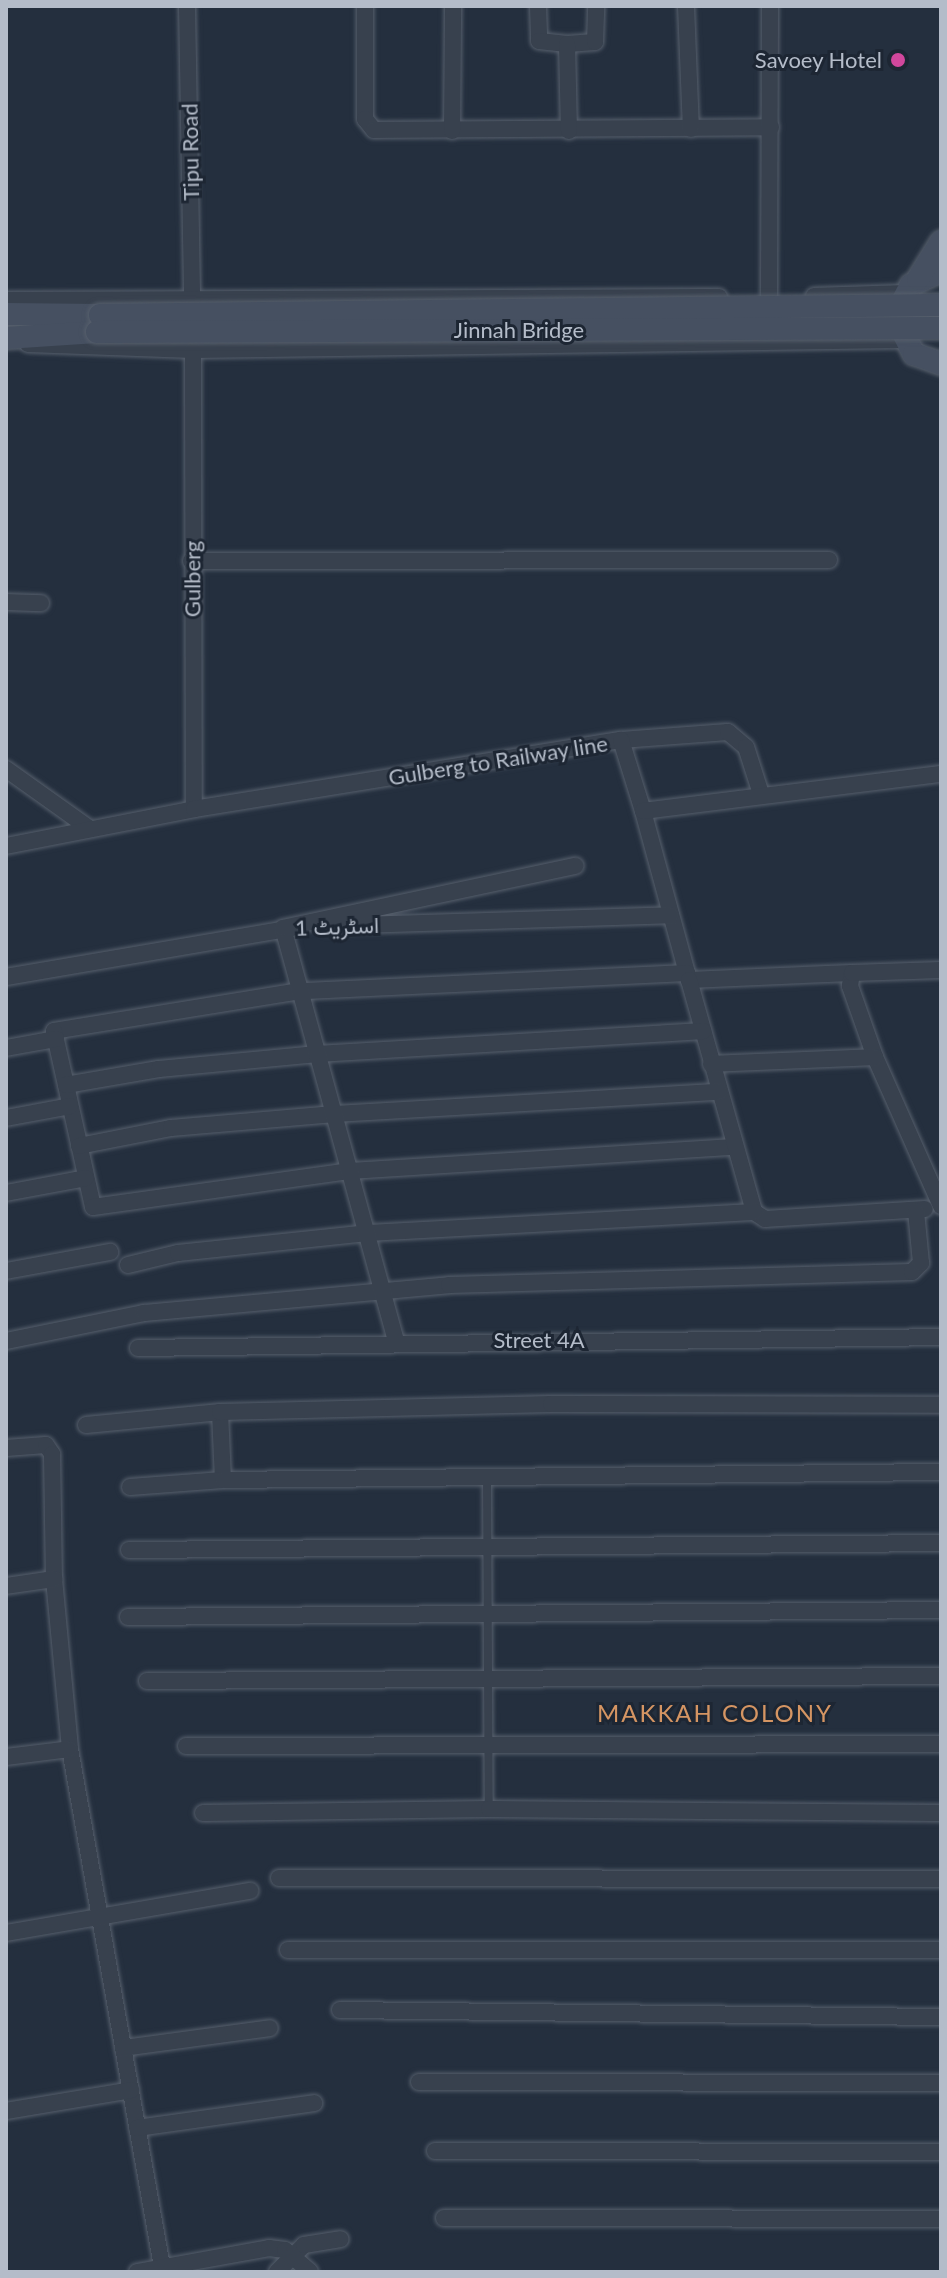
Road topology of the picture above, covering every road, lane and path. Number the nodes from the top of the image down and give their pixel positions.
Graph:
1 (187, 6) edge
2 (365, 6) edge
3 (453, 6) edge
4 (538, 6) edge
5 (596, 6) edge
6 (686, 6) edge
7 (770, 6) edge
8 (567, 44) junction
9 (771, 127) junction
10 (691, 129) junction
11 (452, 131) junction
12 (569, 131) junction
13 (941, 242) edge
14 (941, 271) edge
15 (912, 286) junction
16 (769, 297) junction
17 (192, 299) junction
18 (6, 300) edge
19 (941, 305) edge
20 (6, 314) edge
21 (98, 324) junction
22 (941, 328) edge
23 (6, 340) edge
24 (903, 340) junction
25 (193, 350) junction
26 (937, 369) edge
27 (829, 560) dead end
28 (191, 561) junction
29 (6, 602) edge
30 (41, 603) dead end
31 (621, 740) junction
32 (6, 769) edge
33 (941, 774) edge
34 (761, 794) junction
35 (194, 809) junction
36 (643, 811) junction
37 (90, 829) junction
38 (6, 846) edge
39 (575, 866) dead end
40 (671, 915) junction
41 (283, 928) junction
42 (941, 970) edge
43 (852, 973) junction
44 (688, 976) junction
45 (6, 977) edge
46 (300, 991) junction
47 (703, 1031) junction
48 (56, 1039) junction
49 (6, 1048) edge
50 (317, 1054) junction
51 (875, 1057) junction
52 (711, 1064) junction
53 (66, 1085) junction
54 (719, 1092) junction
55 (70, 1106) junction
56 (334, 1114) junction
57 (6, 1118) edge
58 (79, 1146) junction
59 (733, 1147) junction
60 (350, 1171) junction
61 (86, 1178) junction
62 (6, 1193) edge
63 (941, 1206) edge
64 (916, 1211) junction
65 (754, 1212) junction
66 (367, 1233) junction
67 (110, 1252) dead end
68 (128, 1265) dead end
69 (6, 1271) edge
70 (383, 1292) junction
71 (941, 1337) edge
72 (6, 1341) edge
73 (396, 1341) junction
74 (138, 1348) dead end
75 (941, 1405) edge
76 (220, 1412) junction
77 (86, 1425) dead end
78 (6, 1448) edge
79 (941, 1472) edge
80 (487, 1477) junction
81 (223, 1480) junction
82 (130, 1487) dead end
83 (941, 1543) edge
84 (488, 1547) junction
85 (129, 1550) dead end
86 (54, 1579) junction
87 (6, 1586) edge
88 (941, 1610) edge
89 (488, 1614) junction
90 (128, 1617) dead end
91 (941, 1676) edge
92 (489, 1679) junction
93 (147, 1681) dead end
94 (941, 1744) edge
95 (186, 1746) dead end
96 (489, 1747) junction
97 (70, 1749) junction
98 (6, 1757) edge
99 (489, 1809) junction
100 (203, 1813) dead end
101 (941, 1813) edge
102 (279, 1878) dead end
103 (941, 1879) edge
104 (250, 1891) dead end
105 (96, 1917) junction
106 (6, 1933) edge
107 (288, 1950) dead end
108 (941, 1950) edge
109 (340, 2010) dead end
110 (941, 2017) edge
111 (270, 2028) dead end
112 (123, 2048) junction
113 (419, 2082) dead end
114 (941, 2083) edge
115 (131, 2090) junction
116 (314, 2103) dead end
117 (6, 2111) edge
118 (137, 2128) junction
119 (435, 2151) dead end
120 (941, 2152) edge
121 (444, 2218) dead end
122 (941, 2219) edge
123 (341, 2239) dead end
124 (292, 2256) junction
125 (162, 2270) edge
126 (137, 2272) edge
127 (277, 2272) edge
128 (310, 2272) edge

1 - 17 street, Tipu Road
2 - 11 street
3 - 11 street
4 - 8 street
5 - 8 street
6 - 10 street
7 - 9 street
8 - 12 street
9 - 10 street
9 - 16 street
10 - 12 street
11 - 12 street
13 - 15 main road
14 - 15 main road
15 - 16 street
15 - 24 main road
16 - 17 street
17 - 18 street
19 - 21 main road, Jinnah Bridge, bridge
20 - 21 main road
21 - 22 main road, Jinnah Bridge, bridge
21 - 23 main road
23 - 25 street
24 - 25 street
24 - 26 main road
25 - 28 street, Gulberg
27 - 28 street
28 - 35 street, Gulberg
29 - 30 street
31 - 34 street
31 - 35 street, Gulberg to Railway line
31 - 36 street, Gulberg to Railway line
32 - 37 street
33 - 34 street
34 - 36 street
35 - 37 street, Gulberg to Railway line
36 - 40 street, Gulberg to Railway line
37 - 38 street, Gulberg to Railway line
39 - 41 street
40 - 41 street, اسٹریٹ 1
40 - 44 street, Gulberg to Railway line
41 - 45 street, اسٹریٹ 1
41 - 46 street
42 - 43 street
43 - 44 street
43 - 51 street
44 - 46 street
44 - 47 street, Gulberg to Railway line
46 - 48 street
46 - 50 street
47 - 50 street
47 - 52 street, Gulberg to Railway line
48 - 49 street
48 - 53 street
50 - 53 street
50 - 56 street
51 - 52 street
51 - 63 street
52 - 54 street, Gulberg to Railway line
53 - 55 street
54 - 56 street
54 - 59 street, Gulberg to Railway line
55 - 57 street
55 - 58 street
56 - 58 street
56 - 60 street
58 - 61 street
59 - 60 street
59 - 65 street, Gulberg to Railway line
60 - 61 street
60 - 66 street
61 - 62 street
63 - 64 street
64 - 65 street
64 - 70 street
65 - 66 street
66 - 68 street
66 - 70 street
67 - 69 street
70 - 72 street
70 - 73 street
71 - 73 street, Street 4A
73 - 74 street, Street 4A
75 - 76 street
76 - 77 street
76 - 81 street
78 - 86 street
79 - 80 street
80 - 81 street
80 - 84 lane
81 - 82 street
83 - 84 street
84 - 85 street
84 - 89 lane
86 - 87 street
86 - 97 street
88 - 89 street
89 - 90 street
89 - 92 lane
91 - 92 street
92 - 93 street
92 - 96 lane
94 - 96 street
95 - 96 street
96 - 99 lane
97 - 98 street
97 - 105 street
99 - 100 street
99 - 101 street
102 - 103 street
104 - 105 street
105 - 106 street
105 - 112 street
107 - 108 street
109 - 110 street
111 - 112 street
112 - 115 street
113 - 114 street
115 - 117 street
115 - 118 street
116 - 118 street
118 - 125 street
119 - 120 street
121 - 122 street
123 - 124 street
124 - 125 street
124 - 127 street
124 - 128 street
125 - 126 street

